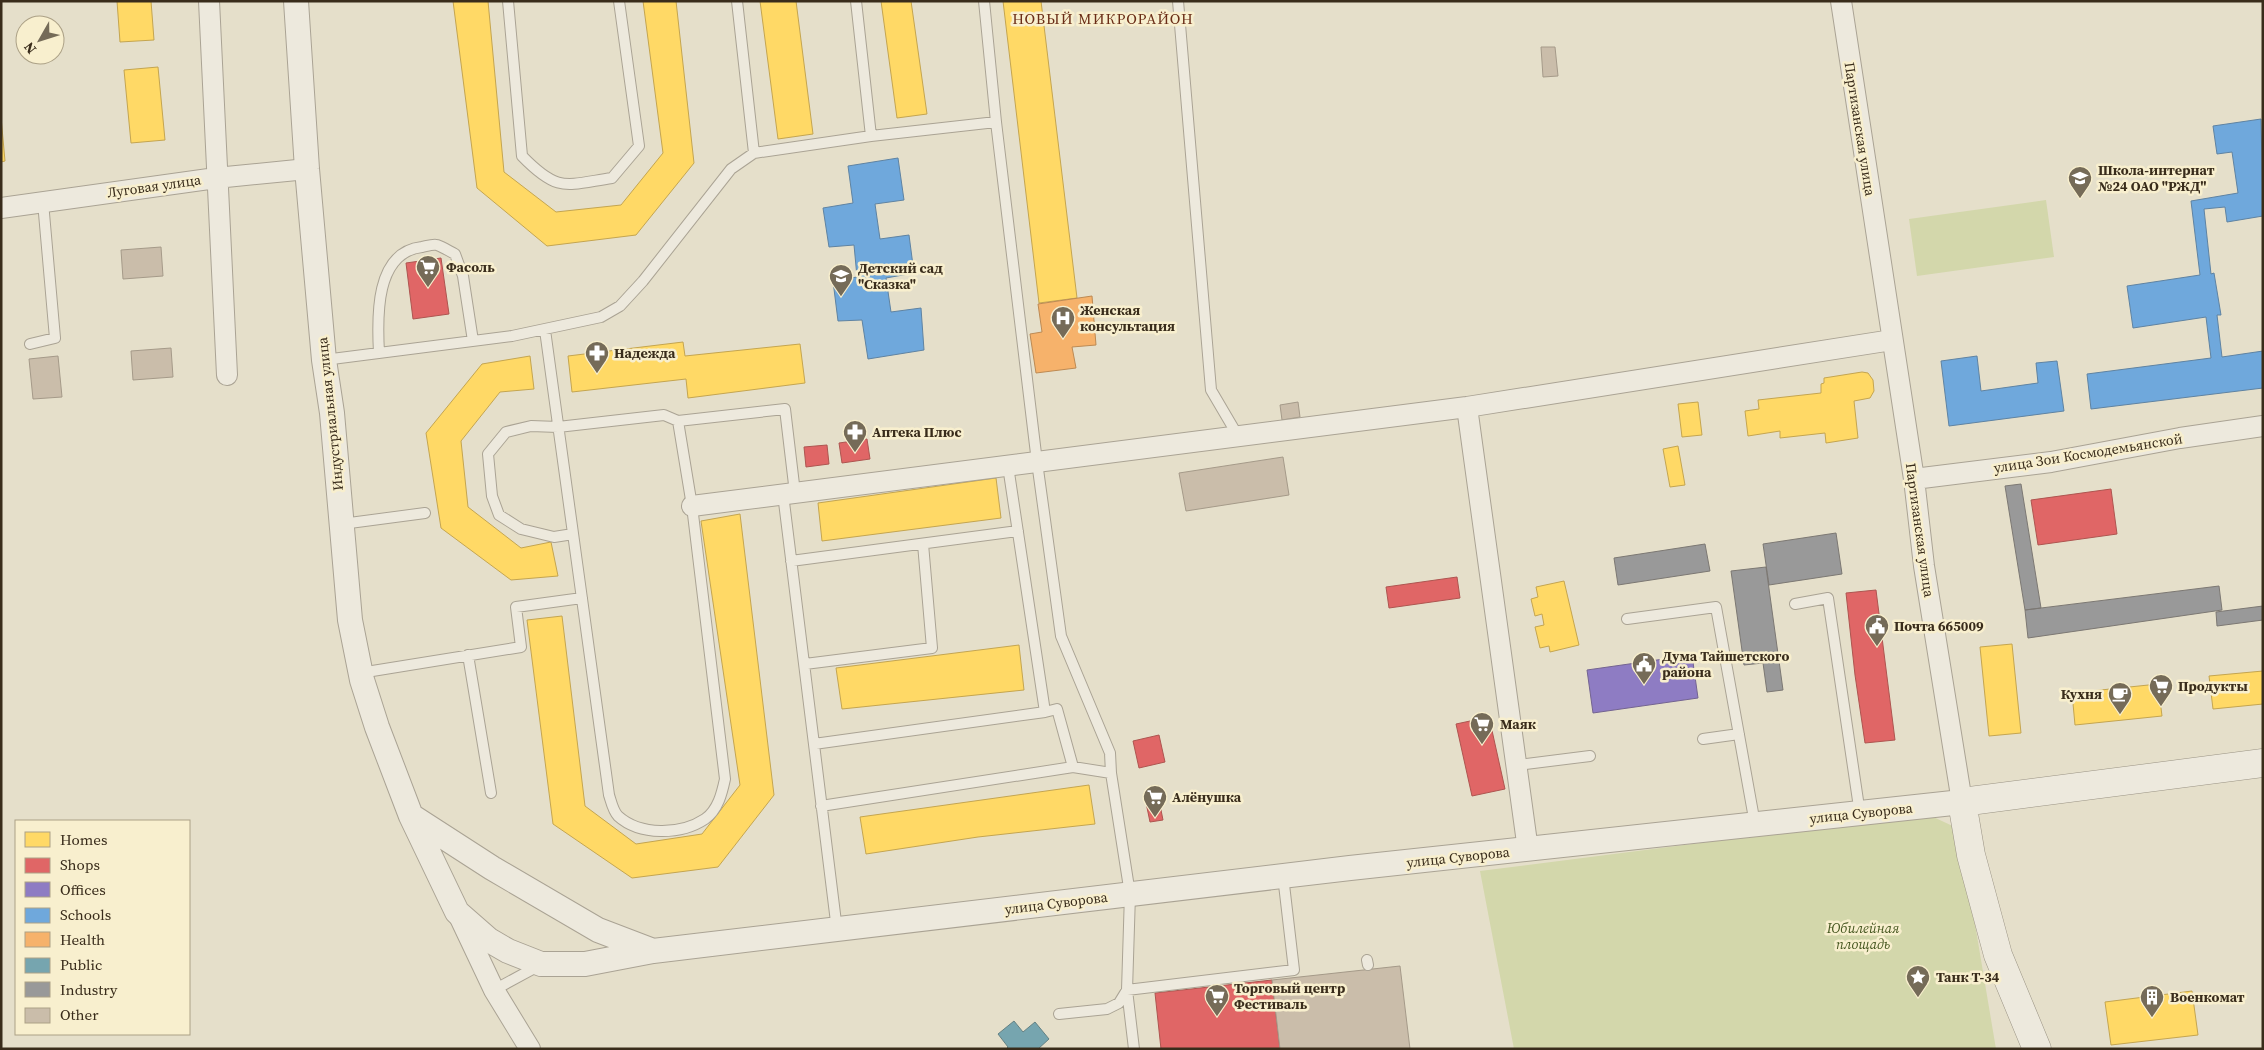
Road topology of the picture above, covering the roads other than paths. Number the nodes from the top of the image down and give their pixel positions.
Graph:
1 (209, 1) edge
2 (296, 1) edge
3 (508, 1) edge
4 (619, 1) edge
5 (737, 1) edge
6 (856, 1) edge
7 (984, 1) edge
8 (1178, 1) edge
9 (1841, 1) edge
10 (996, 122) junction
11 (871, 136) junction
12 (754, 153) junction
13 (307, 168) junction
14 (216, 178) junction
15 (43, 202) junction
16 (1, 208) edge
17 (545, 330) junction
18 (1892, 340) junction
19 (473, 341) junction
20 (30, 344) dead end
21 (379, 353) junction
22 (324, 360) junction
23 (227, 375) dead end
24 (1467, 406) junction
25 (678, 421) junction
26 (2263, 426) edge
27 (558, 427) junction
28 (1238, 436) junction
29 (1037, 462) junction
30 (1008, 466) junction
31 (1914, 479) junction
32 (789, 494) junction
33 (692, 506) junction
34 (425, 513) dead end
35 (341, 524) junction
36 (1018, 531) junction
37 (573, 534) junction
38 (923, 544) junction
39 (791, 561) junction
40 (582, 598) junction
41 (1796, 604) dead end
42 (1627, 619) dead end
43 (468, 655) junction
44 (805, 664) junction
45 (360, 673) junction
46 (1045, 712) junction
47 (1740, 734) junction
48 (1703, 739) dead end
49 (814, 744) junction
50 (1590, 756) dead end
51 (2263, 762) edge
52 (1518, 765) junction
53 (1073, 767) junction
54 (1111, 773) junction
55 (491, 793) dead end
56 (1962, 802) junction
57 (821, 806) junction
58 (1860, 814) junction
59 (411, 816) junction
60 (1756, 824) junction
61 (1528, 850) junction
62 (1283, 876) junction
63 (1130, 894) junction
64 (457, 912) junction
65 (836, 930) junction
66 (653, 951) junction
67 (541, 964) junction
68 (494, 990) junction
69 (1127, 990) junction
70 (1059, 1014) dead end
71 (530, 1049) edge
72 (1134, 1049) edge
73 (2036, 1049) edge

1 - 14 street
2 - 13 street, Индустриальная улица
3 - 4 lane
5 - 12 lane
6 - 11 lane
7 - 10 lane
8 - 28 lane
9 - 18 street, Партизанская улица
10 - 11 lane
10 - 29 lane
11 - 12 lane
12 - 17 lane
13 - 14 street, Луговая улица
13 - 22 street, Индустриальная улица
14 - 15 street, Луговая улица
14 - 23 street
15 - 16 street, Луговая улица
15 - 20 lane
17 - 19 lane
17 - 27 lane
18 - 24 street
18 - 31 street, Партизанская улица
19 - 21 lane
19 - 21 lane
21 - 22 lane
22 - 35 street, Индустриальная улица
24 - 28 street
24 - 52 street
25 - 27 lane
25 - 32 lane
25 - 33 lane
26 - 31 street, улица Зои Космодемьянской
27 - 37 lane
27 - 37 lane
28 - 29 street
29 - 30 street
29 - 54 lane
30 - 32 street
30 - 36 lane
31 - 56 street, Партизанская улица
32 - 33 street
32 - 39 lane
33 - 40 lane
34 - 35 lane
35 - 45 street, Индустриальная улица
36 - 38 lane
36 - 46 lane
37 - 40 lane
38 - 39 lane
38 - 44 lane
39 - 44 lane
40 - 43 lane
41 - 58 lane
42 - 47 lane
43 - 45 lane
43 - 55 lane
44 - 49 lane
45 - 59 street, Индустриальная улица
46 - 49 lane
46 - 53 lane
47 - 48 lane
47 - 60 lane
49 - 57 lane
50 - 52 lane
51 - 56 main road, улица Суворова
52 - 61 street
53 - 54 lane
53 - 57 lane
54 - 63 lane
56 - 58 street, улица Суворова
56 - 73 main road, Партизанская улица
57 - 65 lane
58 - 60 street, улица Суворова
59 - 64 street, Индустриальная улица
59 - 66 street
60 - 61 street, улица Суворова
61 - 62 street, улица Суворова
62 - 63 street, улица Суворова
62 - 69 lane
63 - 65 street, улица Суворова
63 - 69 lane
64 - 67 street
64 - 68 street
65 - 66 street, улица Суворова
66 - 67 street, улица Суворова
67 - 68 lane
68 - 71 street
69 - 70 lane
69 - 72 lane

